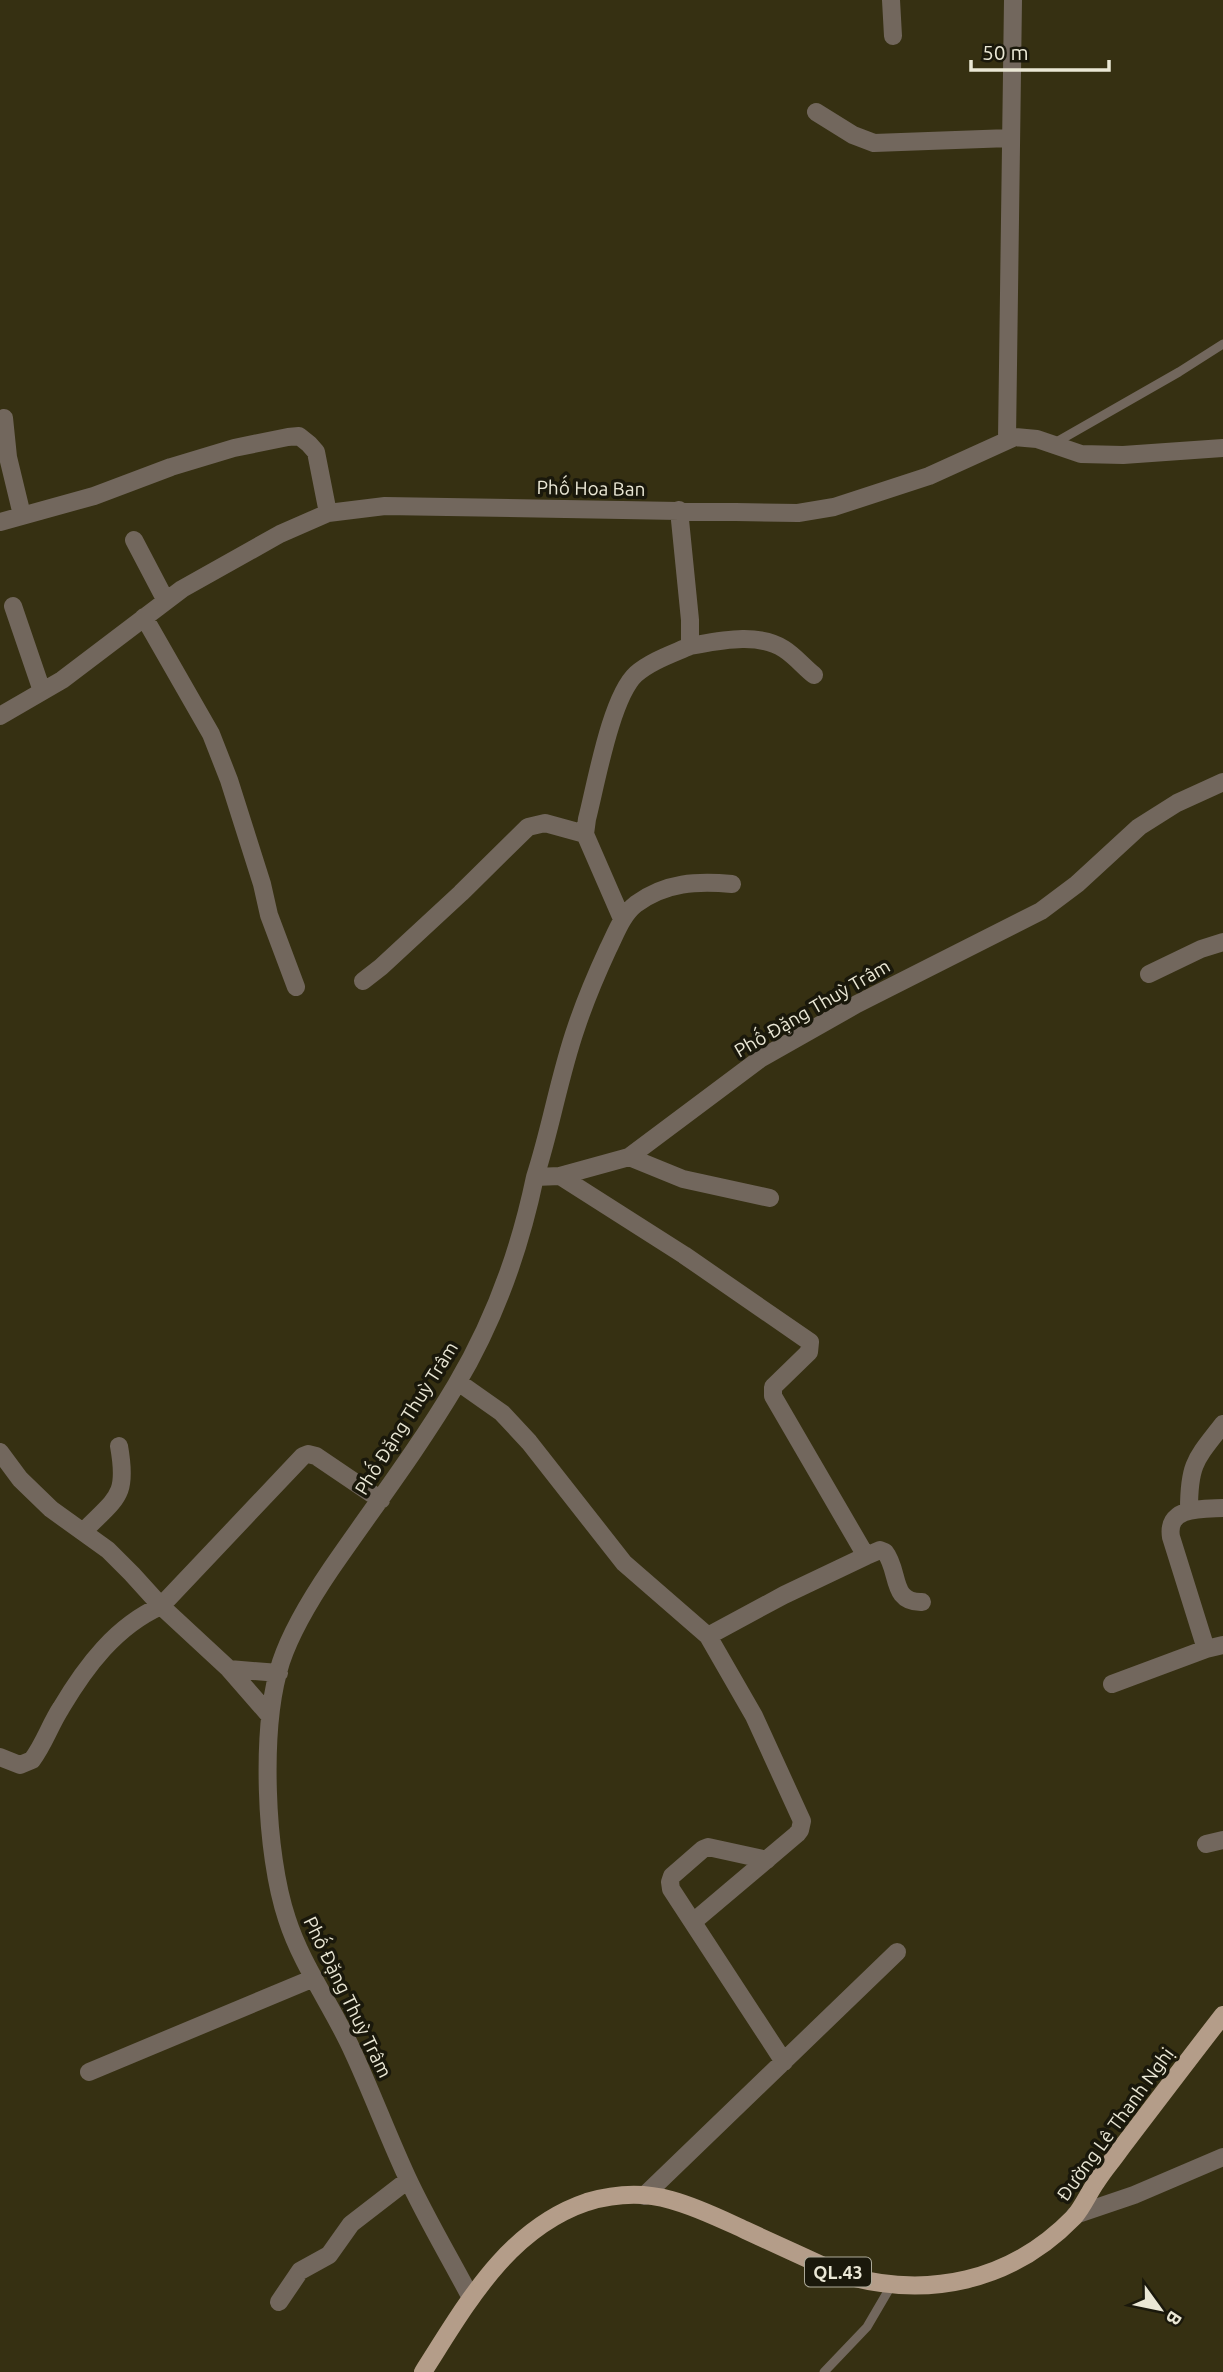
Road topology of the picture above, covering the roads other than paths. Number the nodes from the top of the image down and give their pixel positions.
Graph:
1 (891, 0) edge
2 (1013, 0) edge
3 (893, 36) dead end
4 (816, 112) dead end
5 (1010, 138) junction
6 (1223, 344) edge
7 (4, 418) dead end
8 (1007, 439) junction
9 (1052, 445) junction
10 (1223, 448) edge
11 (679, 510) junction
12 (328, 513) junction
13 (22, 514) junction
14 (0, 523) edge
15 (134, 540) dead end
16 (166, 601) junction
17 (13, 606) dead end
18 (144, 617) junction
19 (690, 646) junction
20 (814, 675) dead end
21 (42, 691) junction
22 (0, 716) edge
23 (1223, 782) edge
24 (585, 834) junction
25 (733, 884) dead end
26 (622, 919) junction
27 (1223, 942) edge
28 (1149, 974) dead end
29 (363, 981) dead end
30 (296, 987) dead end
31 (629, 1157) junction
32 (560, 1176) junction
33 (535, 1177) junction
34 (770, 1198) dead end
35 (458, 1382) junction
36 (1223, 1424) edge
37 (119, 1446) dead end
38 (0, 1452) edge
39 (381, 1500) junction
40 (1223, 1508) edge
41 (1189, 1509) junction
42 (83, 1532) junction
43 (866, 1556) junction
44 (922, 1602) dead end
45 (161, 1606) junction
46 (708, 1636) junction
47 (1215, 1647) edge
48 (229, 1669) junction
49 (279, 1673) junction
50 (1112, 1684) dead end
51 (270, 1716) junction
52 (0, 1757) edge
53 (767, 1860) junction
54 (694, 1922) junction
55 (897, 1952) dead end
56 (314, 1978) junction
57 (1223, 2015) edge
58 (784, 2062) junction
59 (89, 2072) dead end
60 (1223, 2157) edge
61 (408, 2180) junction
62 (644, 2196) junction
63 (1075, 2215) junction
64 (891, 2286) junction
65 (471, 2298) junction
66 (279, 2302) dead end
67 (424, 2372) edge
68 (824, 2372) edge

1 - 3 street
2 - 5 street
4 - 5 street
5 - 8 street
6 - 9 lane
7 - 13 street
8 - 9 street
8 - 11 street, Phố Hoa Ban
9 - 10 street
11 - 12 street, Phố Hoa Ban
11 - 19 street
12 - 13 street
12 - 16 street, Phố Hoa Ban
13 - 14 street
15 - 16 street
16 - 18 street, Phố Hoa Ban
17 - 21 street
18 - 21 street, Phố Hoa Ban
18 - 30 street
19 - 20 street
19 - 24 street
21 - 22 street, Phố Hoa Ban
23 - 31 street, Phố Đặng Thuỳ Trâm
24 - 26 street
24 - 29 street
25 - 26 street
26 - 33 street
27 - 28 street
31 - 32 street, Phố Đặng Thuỳ Trâm
31 - 34 street
32 - 33 street, Phố Đặng Thuỳ Trâm
32 - 43 street
33 - 35 street, Phố Đặng Thuỳ Trâm
35 - 39 street, Phố Đặng Thuỳ Trâm
35 - 46 street
36 - 41 street
37 - 42 street
38 - 42 street
39 - 45 street
39 - 49 street, Phố Đặng Thuỳ Trâm
40 - 41 street
41 - 47 street
42 - 45 street
43 - 44 street
43 - 46 street
45 - 48 street
45 - 52 street
46 - 53 street
47 - 50 street
48 - 49 street
48 - 51 street
49 - 51 street, Phố Đặng Thuỳ Trâm
51 - 56 street, Phố Đặng Thuỳ Trâm
53 - 54 street
53 - 54 street
54 - 58 street
55 - 58 street
56 - 59 street
56 - 61 street, Phố Đặng Thuỳ Trâm
57 - 63 main road, Đường Lê Thanh Nghị / QL.43
58 - 62 street
60 - 63 street
61 - 65 street, Phố Đặng Thuỳ Trâm
61 - 66 street
62 - 64 main road, Đường Lê Thanh Nghị / QL.43
62 - 65 main road, Đường Lê Thanh Nghị / QL.43
63 - 64 main road, Đường Lê Thanh Nghị / QL.43
64 - 68 lane
65 - 67 main road, Đường Lê Thanh Nghị / QL.43

